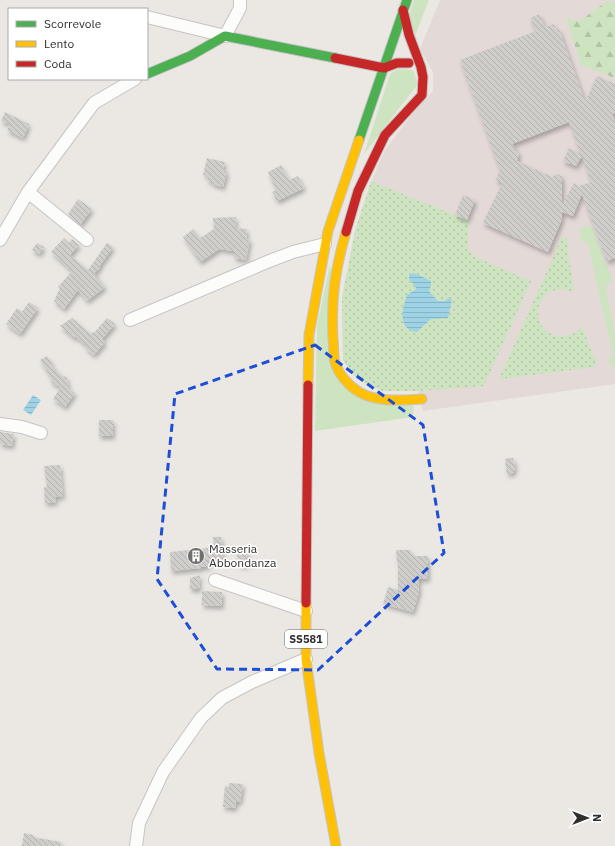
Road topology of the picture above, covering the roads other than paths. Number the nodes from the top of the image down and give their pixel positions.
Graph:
1 (240, 0) edge
2 (407, 0) edge
3 (403, 10) junction
4 (148, 17) edge
5 (225, 36) junction
6 (392, 44) junction
7 (413, 47) junction
8 (409, 63) junction
9 (384, 68) junction
10 (422, 68) junction
11 (148, 74) edge
12 (133, 80) edge
13 (28, 192) junction
14 (0, 240) edge
15 (87, 240) dead end
16 (325, 244) junction
17 (130, 320) dead end
18 (422, 399) dead end
19 (0, 424) edge
20 (41, 433) dead end
21 (215, 580) dead end
22 (306, 611) junction
23 (306, 659) junction
24 (136, 846) edge
25 (336, 846) edge

1 - 5 street
2 - 3 main road
3 - 6 main road
3 - 7 main road
4 - 5 street
5 - 9 main road
5 - 11 main road
6 - 7 street
6 - 8 street
6 - 9 main road
7 - 10 main road
8 - 9 main road
8 - 10 street
9 - 16 main road
10 - 18 main road
12 - 13 street
13 - 14 street
13 - 15 street
16 - 17 street
16 - 22 main road, SS581
19 - 20 street
21 - 22 street
22 - 23 main road, SS581
23 - 24 street
23 - 25 main road, SS581

